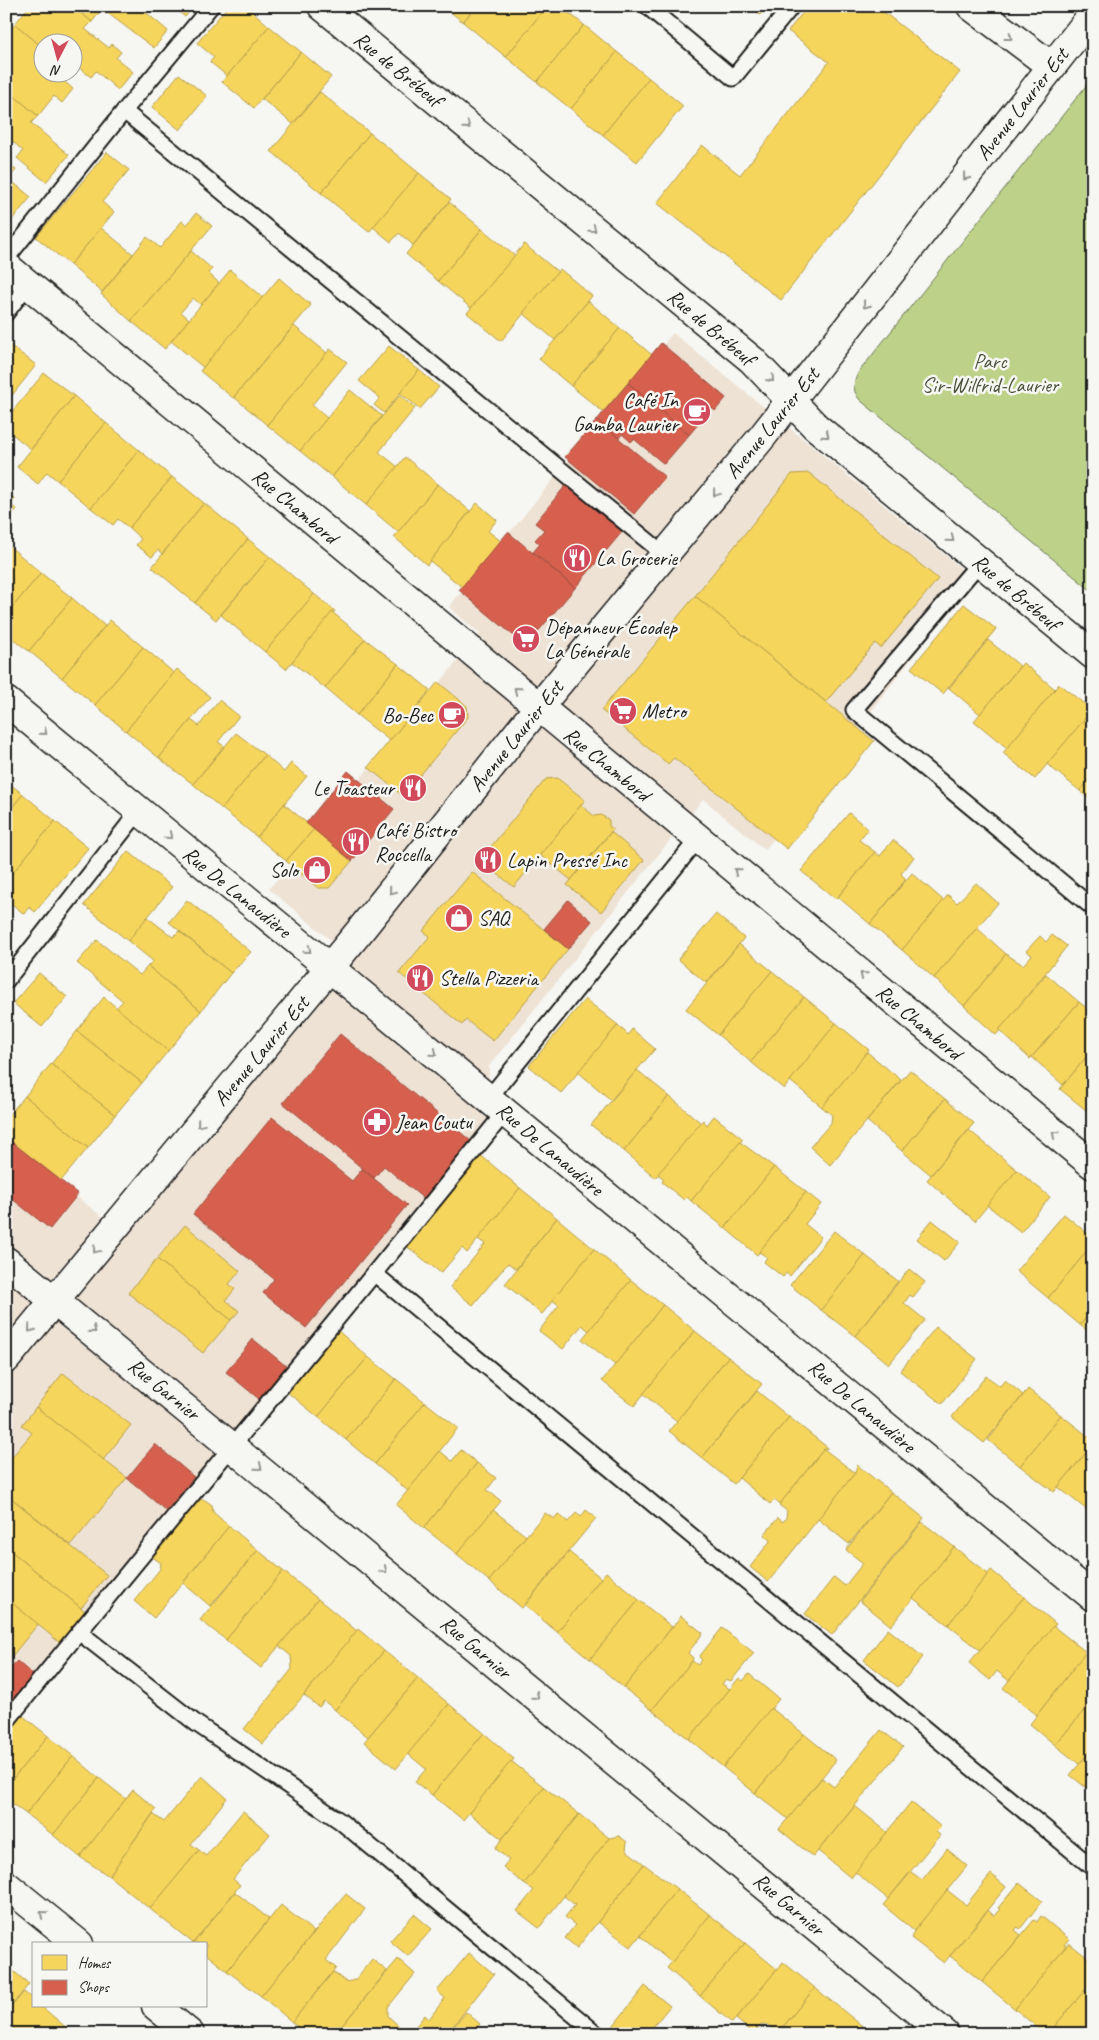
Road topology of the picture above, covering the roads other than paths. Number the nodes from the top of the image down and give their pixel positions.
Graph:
1 (211, 6) edge
2 (322, 6) edge
3 (647, 6) edge
4 (792, 6) edge
5 (971, 6) edge
6 (1093, 14) edge
7 (1051, 66) junction
8 (124, 111) junction
9 (6, 259) edge
10 (6, 266) edge
11 (28, 284) junction
12 (6, 313) edge
13 (791, 401) junction
14 (665, 555) junction
15 (980, 562) junction
16 (1093, 656) edge
17 (6, 701) edge
18 (539, 708) junction
19 (139, 811) junction
20 (698, 838) junction
21 (1093, 908) edge
22 (330, 967) junction
23 (8, 977) edge
24 (497, 1105) junction
25 (1093, 1165) edge
26 (6, 1261) edge
27 (375, 1274) junction
28 (55, 1299) junction
29 (6, 1359) edge
30 (232, 1445) junction
31 (1093, 1597) edge
32 (79, 1632) junction
33 (6, 1722) edge
34 (1093, 1868) edge
35 (6, 1885) edge
36 (77, 1942) edge
37 (158, 2008) edge
38 (190, 2034) edge
39 (597, 2034) edge
40 (946, 2034) edge

1 - 8 lane
2 -> 13 street, Rue de Brébeuf
3 - 4 lane
5 -> 7 street
6 - 7 street, Avenue Laurier Est
7 -> 13 street, Avenue Laurier Est
8 - 9 lane
8 - 14 lane
10 - 11 street, Rue Chambord
11 - 12 lane
18 -> 11 street, Rue Chambord
13 -> 14 street, Avenue Laurier Est
13 -> 15 street, Rue de Brébeuf
14 - 18 street, Avenue Laurier Est
15 - 16 street, Rue de Brébeuf
15 - 21 lane
17 -> 19 street, Rue De Lanaudière
18 - 20 street, Rue Chambord
18 -> 22 street, Avenue Laurier Est
19 -> 22 street, Rue De Lanaudière
19 - 23 lane
20 - 24 lane
25 -> 20 street, Rue Chambord
22 -> 24 street, Rue De Lanaudière
22 -> 28 street, Avenue Laurier Est
24 - 27 lane
24 - 31 street, Rue De Lanaudière
26 - 28 street, Rue Garnier
27 - 30 lane
27 - 34 lane
28 -> 29 street, Avenue Laurier Est
28 -> 30 street, Rue Garnier
30 - 32 lane
30 -> 40 street, Rue Garnier
32 - 33 lane
32 - 39 lane
36 -> 35 street
37 - 38 street

